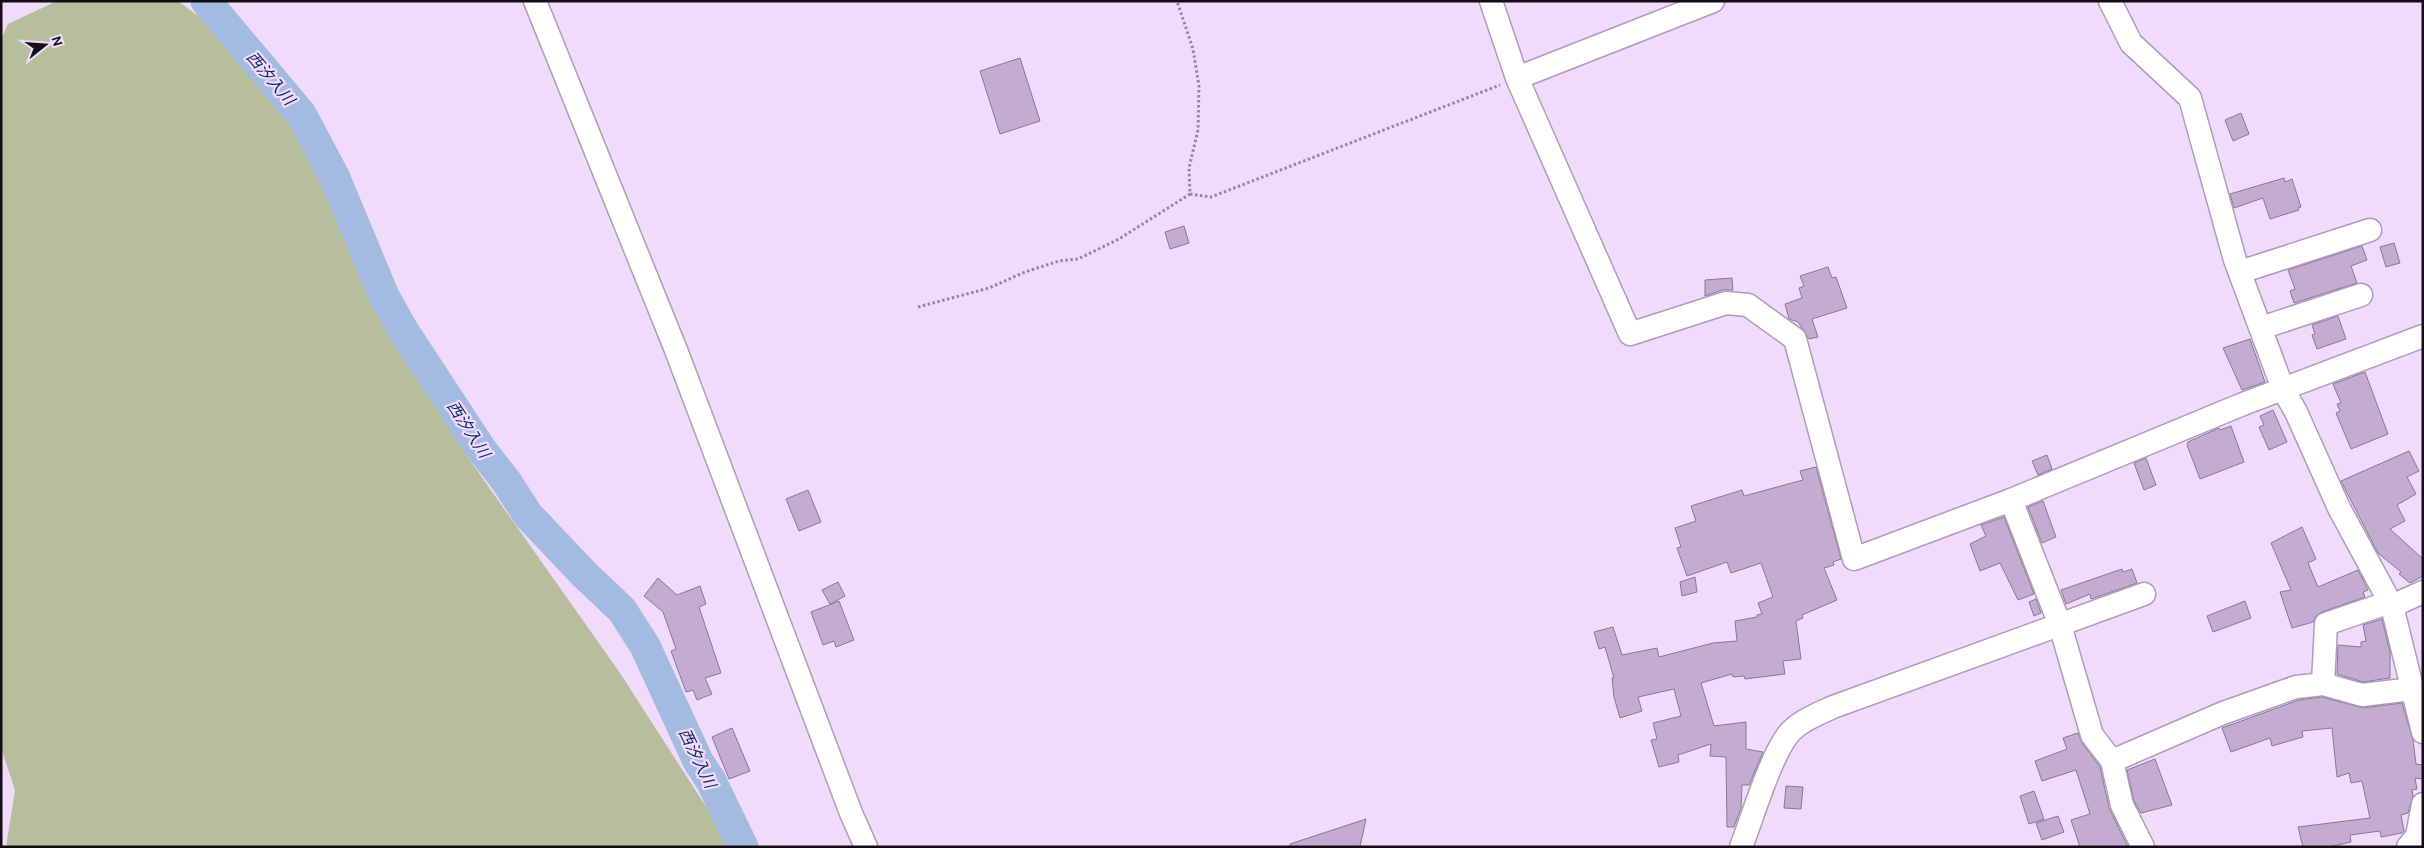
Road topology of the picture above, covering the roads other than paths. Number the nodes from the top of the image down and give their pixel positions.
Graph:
1 (534, 1) edge
2 (1491, 1) edge
3 (1713, 1) edge
4 (2110, 1) edge
5 (1517, 78) junction
6 (2370, 230) dead end
7 (2240, 272) junction
8 (2361, 295) dead end
9 (2261, 328) junction
10 (2423, 336) edge
11 (2283, 389) junction
12 (2011, 500) junction
13 (2423, 592) edge
14 (2144, 594) dead end
15 (2391, 604) junction
16 (2060, 625) junction
17 (2323, 684) junction
18 (2412, 689) junction
19 (2423, 732) edge
20 (2112, 761) junction
21 (2423, 804) edge
22 (866, 847) edge
23 (1741, 847) edge
24 (2143, 847) edge
25 (2408, 847) edge

1 - 22 street
2 - 5 street
3 - 5 street
4 - 7 street
5 - 12 street
6 - 7 street
7 - 9 street
8 - 9 street
9 - 11 street
10 - 11 street
11 - 12 street
11 - 15 street
12 - 16 street
13 - 15 street
14 - 16 street
15 - 17 street
15 - 18 street
16 - 20 street
16 - 23 street
17 - 18 street
17 - 20 street
18 - 19 street
20 - 24 street
21 - 25 street

